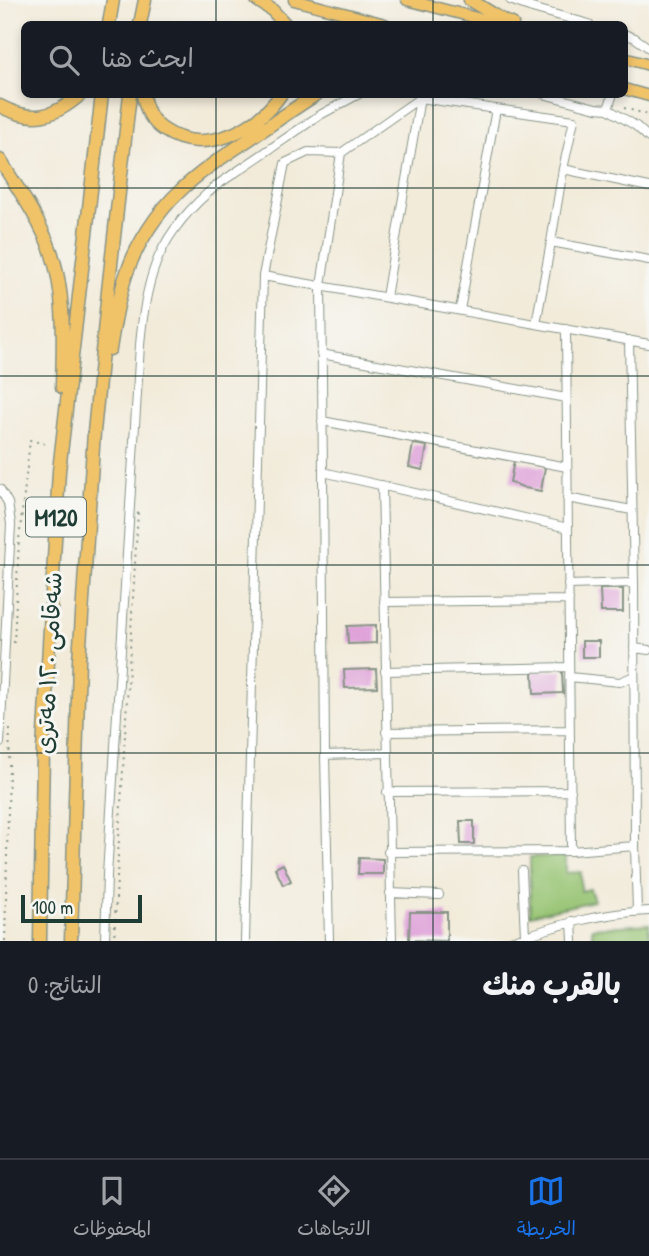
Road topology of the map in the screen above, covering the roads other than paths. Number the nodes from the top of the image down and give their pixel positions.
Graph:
1 (113, 0) edge
2 (145, 0) edge
3 (257, 0) edge
4 (294, 0) edge
5 (407, 0) edge
6 (470, 0) edge
7 (510, 0) edge
8 (109, 21) edge
9 (141, 21) edge
10 (282, 21) edge
11 (374, 21) edge
12 (488, 21) edge
13 (504, 21) edge
14 (578, 21) edge
15 (628, 35) edge
16 (649, 48) edge
17 (628, 59) edge
18 (649, 65) edge
19 (628, 90) edge
20 (649, 96) edge
21 (77, 98) edge
22 (102, 98) edge
23 (130, 98) edge
24 (144, 98) edge
25 (278, 98) edge
26 (311, 98) edge
27 (352, 98) edge
28 (420, 98) junction
29 (558, 98) edge
30 (612, 98) edge
31 (0, 106) edge
32 (496, 109) junction
33 (608, 109) junction
34 (649, 138) edge
35 (341, 153) junction
36 (0, 160) edge
37 (564, 169) junction
38 (649, 187) edge
39 (551, 242) junction
40 (649, 260) edge
41 (262, 276) junction
42 (321, 286) junction
43 (386, 297) junction
44 (460, 310) junction
45 (536, 324) junction
46 (566, 329) junction
47 (629, 340) junction
48 (649, 344) edge
49 (321, 355) junction
50 (566, 398) junction
51 (322, 421) junction
52 (94, 432) junction
53 (567, 467) junction
54 (59, 471) junction
55 (323, 472) junction
56 (382, 485) junction
57 (0, 489) edge
58 (567, 498) junction
59 (632, 510) junction
60 (568, 528) junction
61 (634, 583) junction
62 (568, 585) junction
63 (569, 600) junction
64 (384, 601) junction
65 (634, 648) junction
66 (649, 650) edge
67 (569, 667) junction
68 (385, 671) junction
69 (634, 676) junction
70 (569, 677) junction
71 (570, 730) junction
72 (386, 732) junction
73 (0, 743) edge
74 (387, 753) junction
75 (325, 755) junction
76 (571, 790) junction
77 (387, 792) junction
78 (635, 846) junction
79 (571, 851) junction
80 (388, 852) junction
81 (522, 871) dead end
82 (390, 893) junction
83 (439, 895) dead end
84 (637, 911) junction
85 (649, 911) edge
86 (572, 921) junction
87 (525, 936) junction
88 (40, 941) edge
89 (71, 941) edge
90 (105, 941) edge
91 (245, 941) edge
92 (329, 941) edge
93 (392, 941) edge
94 (511, 941) edge
95 (573, 941) edge

1 - 8 highway
2 - 9 highway
3 - 10 highway
4 - 11 main road
5 - 12 main road
6 - 13 highway
7 - 14 street
15 - 16 street
17 - 18 main road
19 - 20 main road
21 - 31 highway
22 - 54 highway, شەقامی ١٢٠ مەتری / M120
23 - 52 highway, شەقامی ١٢٠ مەتری / M120
24 - 25 highway
26 - 52 highway
27 - 90 street
28 - 32 street
28 - 35 street
28 - 43 street
29 - 33 street
30 - 33 street
32 - 37 street
32 - 44 street
33 - 34 street
35 - 41 street
35 - 42 street
36 - 54 highway
37 - 38 street
37 - 39 street
39 - 40 street
39 - 45 street
41 - 42 street
41 - 91 street
42 - 43 street
42 - 49 street
43 - 44 street
44 - 45 street
45 - 46 street
46 - 47 street
46 - 50 street
47 - 48 street
47 - 59 street
49 - 50 street
49 - 51 street
50 - 53 street
51 - 53 street
51 - 55 street
52 - 89 highway, شەقامی ١٢٠ مەتری / M120
53 - 58 street
54 - 88 highway, شەقامی ١٢٠ مەتری / M120
55 - 56 street
55 - 75 street
56 - 60 street
56 - 64 street
57 - 73 street
58 - 59 street
58 - 60 street
59 - 61 street
60 - 62 street
61 - 62 street
61 - 65 street
62 - 63 street
63 - 64 street
63 - 67 street
64 - 68 street
65 - 66 street
65 - 69 street
67 - 68 street
67 - 70 street
68 - 72 street
69 - 70 street
69 - 78 street
70 - 71 street
71 - 72 street
71 - 76 street
72 - 74 street
74 - 75 street
74 - 77 street
75 - 92 street
76 - 77 street
76 - 79 street
77 - 80 street
78 - 79 street
78 - 84 street
79 - 80 street
80 - 82 street
81 - 87 street
82 - 83 street
82 - 93 street
84 - 85 street
84 - 86 street
86 - 87 street
86 - 95 street
87 - 94 street

